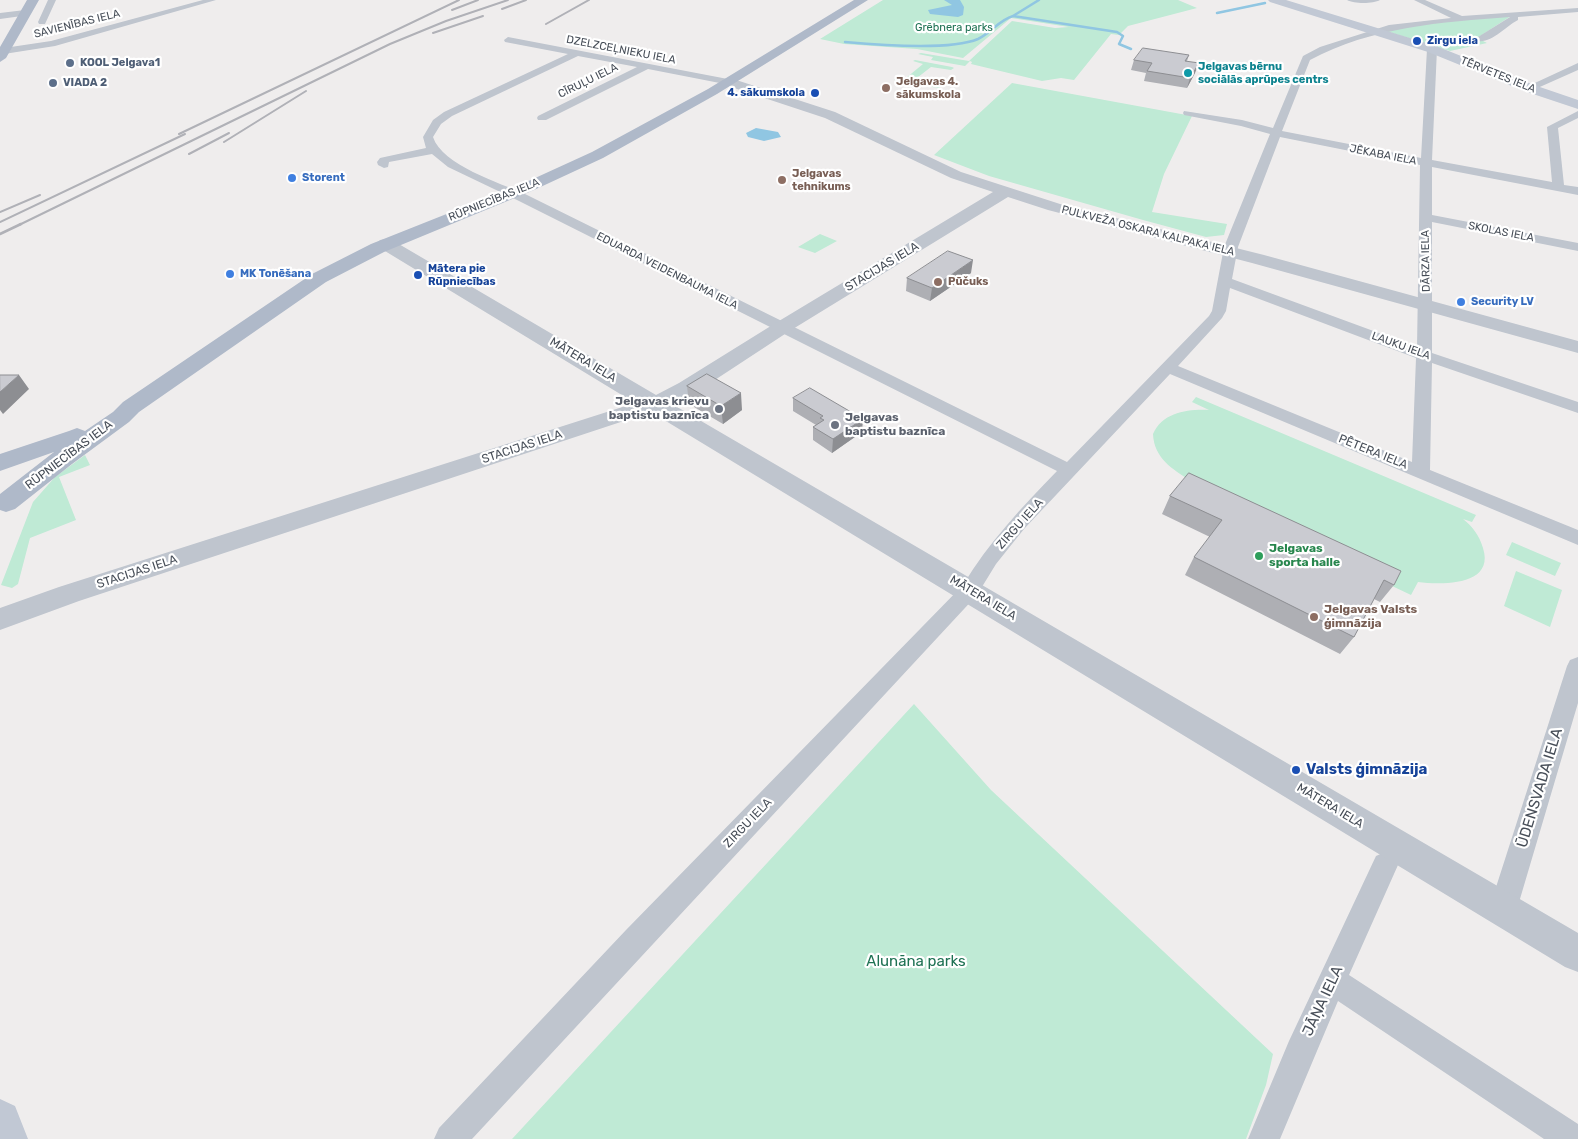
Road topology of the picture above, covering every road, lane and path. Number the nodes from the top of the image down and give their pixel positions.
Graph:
1 (33, 0) edge
2 (52, 0) edge
3 (212, 0) edge
4 (862, 0) edge
5 (1274, 0) edge
6 (1351, 0) edge
7 (1376, 0) edge
8 (1418, 0) edge
9 (1564, 3) dead end
10 (182, 4) edge
11 (1578, 9) edge
12 (47, 11) junction
13 (26, 13) junction
14 (1512, 14) junction
15 (0, 16) edge
16 (1461, 19) junction
17 (42, 22) dead end
18 (1376, 32) junction
19 (1481, 39) dead end
20 (508, 40) dead end
21 (1432, 49) junction
22 (575, 54) junction
23 (2, 55) edge
24 (1578, 66) edge
25 (645, 67) junction
26 (730, 82) junction
27 (1529, 88) junction
28 (1578, 104) edge
29 (1188, 113) dead end
30 (1578, 114) edge
31 (542, 118) dead end
32 (1276, 133) junction
33 (434, 150) junction
34 (1426, 163) junction
35 (384, 165) dead end
36 (1558, 188) junction
37 (1578, 191) edge
38 (1006, 192) junction
39 (512, 193) junction
40 (1425, 217) junction
41 (386, 244) junction
42 (1578, 247) edge
43 (1230, 251) junction
44 (1225, 280) junction
45 (1425, 304) junction
46 (781, 328) junction
47 (1578, 347) edge
48 (1424, 355) junction
49 (1168, 368) junction
50 (656, 403) junction
51 (131, 407) junction
52 (1578, 408) edge
53 (0, 463) edge
54 (1069, 470) junction
55 (1421, 472) junction
56 (0, 475) edge
57 (3, 513) edge
58 (1578, 538) edge
59 (970, 590) junction
60 (69, 594) junction
61 (0, 602) edge
62 (0, 619) edge
63 (1578, 666) edge
64 (1386, 865) dead end
65 (1503, 909) junction
66 (1578, 954) edge
67 (1333, 981) junction
68 (0, 1121) edge
69 (6, 1139) edge
70 (450, 1139) edge
71 (1264, 1139) edge
72 (1572, 1139) edge

1 - 13 main road
2 - 12 street
3 - 10 street, SAVIENĪBAS IELA
4 - 26 main road, RŪPNIECĪBAS IELA
5 - 18 main road, TĒRVETES IELA
6 - 7 street
8 - 16 street
9 - 11 street
10 - 23 street, SAVIENĪBAS IELA
11 - 14 street, ZIRGU IELA
12 - 13 street
12 - 17 street
13 - 15 street
13 - 23 main road
14 - 16 street, ZIRGU IELA
14 - 19 street
16 - 18 street, ZIRGU IELA
18 - 21 main road, TĒRVETES IELA
18 - 32 street, ZIRGU IELA
20 - 22 street, DZELZCEĻNIEKU IELA
21 - 27 main road, TĒRVETES IELA
21 - 34 street, DĀRZA IELA
22 - 25 street, DZELZCEĻNIEKU IELA
22 - 33 street
24 - 27 street
25 - 26 street, DZELZCEĻNIEKU IELA
25 - 31 street, CĪRUĻU IELA
26 - 38 street, PULKVEŽA OSKARA KALPAKA IELA
26 - 39 main road, RŪPNIECĪBAS IELA
27 - 28 main road, TĒRVETES IELA
29 - 32 street, JĒKABA IELA
30 - 36 street
32 - 34 street, JĒKABA IELA
32 - 43 street, ZIRGU IELA
33 - 35 street
33 - 39 street, EDUARDA VEIDENBAUMA IELA
34 - 36 street, JĒKABA IELA
34 - 40 street, DĀRZA IELA
36 - 37 street, JĒKABA IELA
38 - 43 street, PULKVEŽA OSKARA KALPAKA IELA
38 - 46 street, STACIJAS IELA
39 - 41 main road, RŪPNIECĪBAS IELA
39 - 46 street, EDUARDA VEIDENBAUMA IELA
40 - 42 street, SKOLAS IELA
40 - 45 street, DĀRZA IELA
41 - 50 street, MĀTERA IELA
41 - 51 main road, RŪPNIECĪBAS IELA
43 - 44 street, ZIRGU IELA
43 - 45 street, PULKVEŽA OSKARA KALPAKA IELA
44 - 48 street, LAUKU IELA
44 - 49 street, ZIRGU IELA
45 - 47 street, PULKVEŽA OSKARA KALPAKA IELA
45 - 48 street, DĀRZA IELA
46 - 50 street, STACIJAS IELA
46 - 54 street, EDUARDA VEIDENBAUMA IELA
48 - 52 street, LAUKU IELA
48 - 55 street, DĀRZA IELA
49 - 54 street, ZIRGU IELA
49 - 55 street, PĒTERA IELA
50 - 59 street, MĀTERA IELA
50 - 60 street, STACIJAS IELA
51 - 53 main road, RŪPNIECĪBAS IELA
51 - 57 main road, RŪPNIECĪBAS IELA
54 - 59 street, ZIRGU IELA
55 - 58 street, PĒTERA IELA
56 - 57 main road, RŪPNIECĪBAS IELA
59 - 65 street, MĀTERA IELA
59 - 70 street, ZIRGU IELA
60 - 61 street
60 - 62 street, STACIJAS IELA
63 - 65 street, ŪDENSVADA IELA
64 - 67 street, JĀŅA IELA
65 - 66 street, MĀTERA IELA
67 - 71 street, JĀŅA IELA
67 - 72 street
68 - 69 main road

